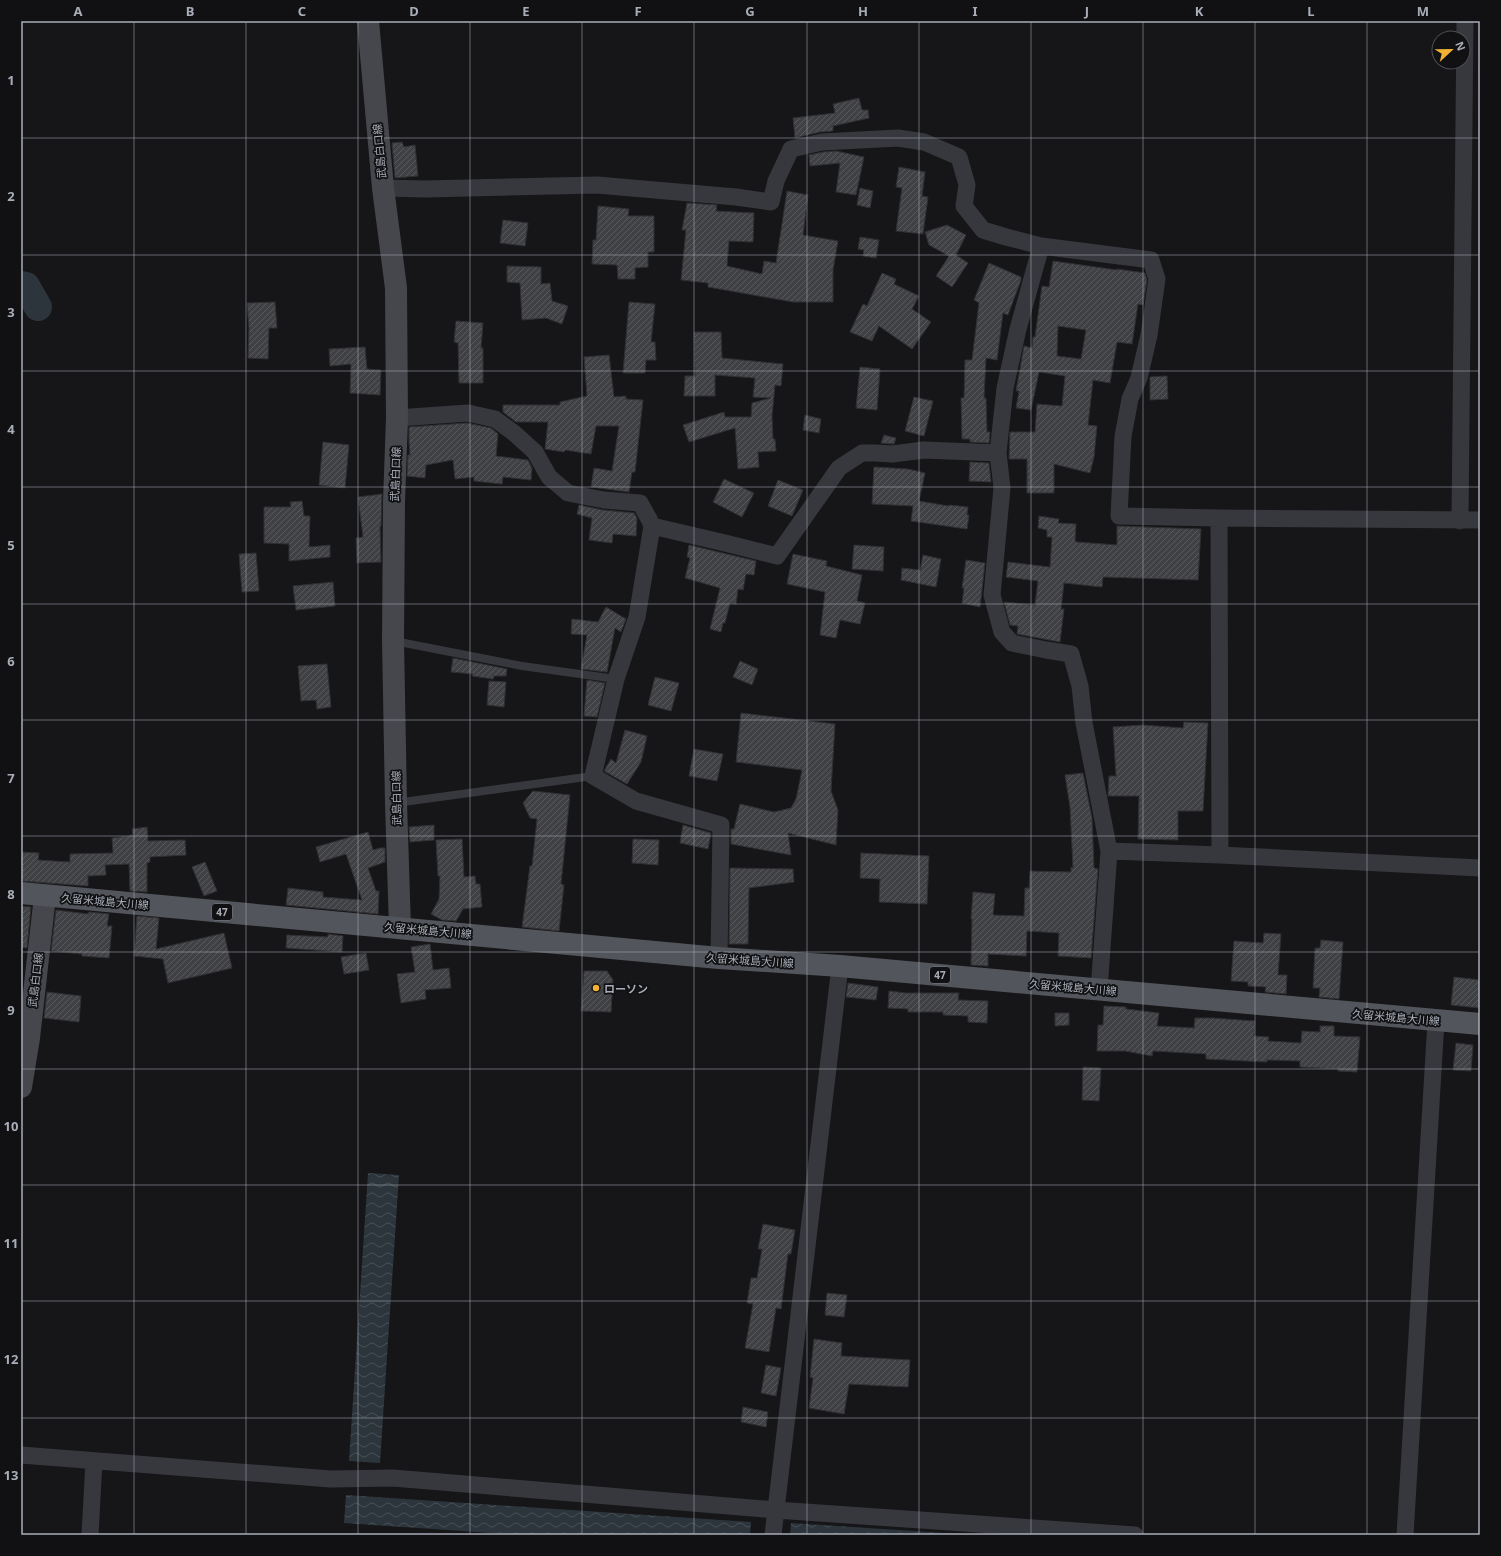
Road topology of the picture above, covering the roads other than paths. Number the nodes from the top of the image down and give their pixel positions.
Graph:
1 (368, 21) edge
2 (1466, 21) edge
3 (383, 188) junction
4 (1041, 246) junction
5 (397, 418) junction
6 (998, 453) junction
7 (1219, 518) junction
8 (1480, 520) edge
9 (1460, 521) junction
10 (652, 526) junction
11 (393, 641) junction
12 (616, 680) junction
13 (593, 776) junction
14 (396, 803) junction
15 (1109, 851) junction
16 (1220, 855) junction
17 (1480, 868) edge
18 (21, 894) edge
19 (45, 896) junction
20 (400, 928) junction
21 (719, 958) junction
22 (840, 966) junction
23 (1099, 990) junction
24 (1436, 1021) junction
25 (1480, 1024) edge
26 (21, 1087) edge
27 (21, 1455) edge
28 (94, 1461) junction
29 (776, 1510) junction
30 (90, 1535) edge
31 (773, 1535) edge
32 (1135, 1535) edge
33 (1405, 1535) edge

1 - 3 main road, 武島白口線
2 - 9 street
3 - 4 street
3 - 5 main road, 武島白口線
4 - 6 street
4 - 7 street
5 - 10 street
5 - 11 main road, 武島白口線
6 - 10 street
6 - 15 street
7 - 9 street
7 - 16 street
8 - 9 street
10 - 12 street
11 - 12 lane
11 - 14 main road, 武島白口線
12 - 13 street
13 - 14 lane
13 - 21 street
14 - 20 main road, 武島白口線
15 - 16 street
15 - 23 street
16 - 17 street
18 - 19 main road, 久留米城島大川線 / 47
19 - 20 main road, 久留米城島大川線 / 47
19 - 26 main road, 武島白口線
20 - 21 main road, 久留米城島大川線 / 47
21 - 22 main road, 久留米城島大川線 / 47
22 - 23 main road, 久留米城島大川線 / 47
22 - 29 street
23 - 24 main road, 久留米城島大川線 / 47
24 - 25 main road, 久留米城島大川線 / 47
24 - 33 street
27 - 28 street
28 - 29 street
28 - 30 street
29 - 31 street
29 - 32 street

